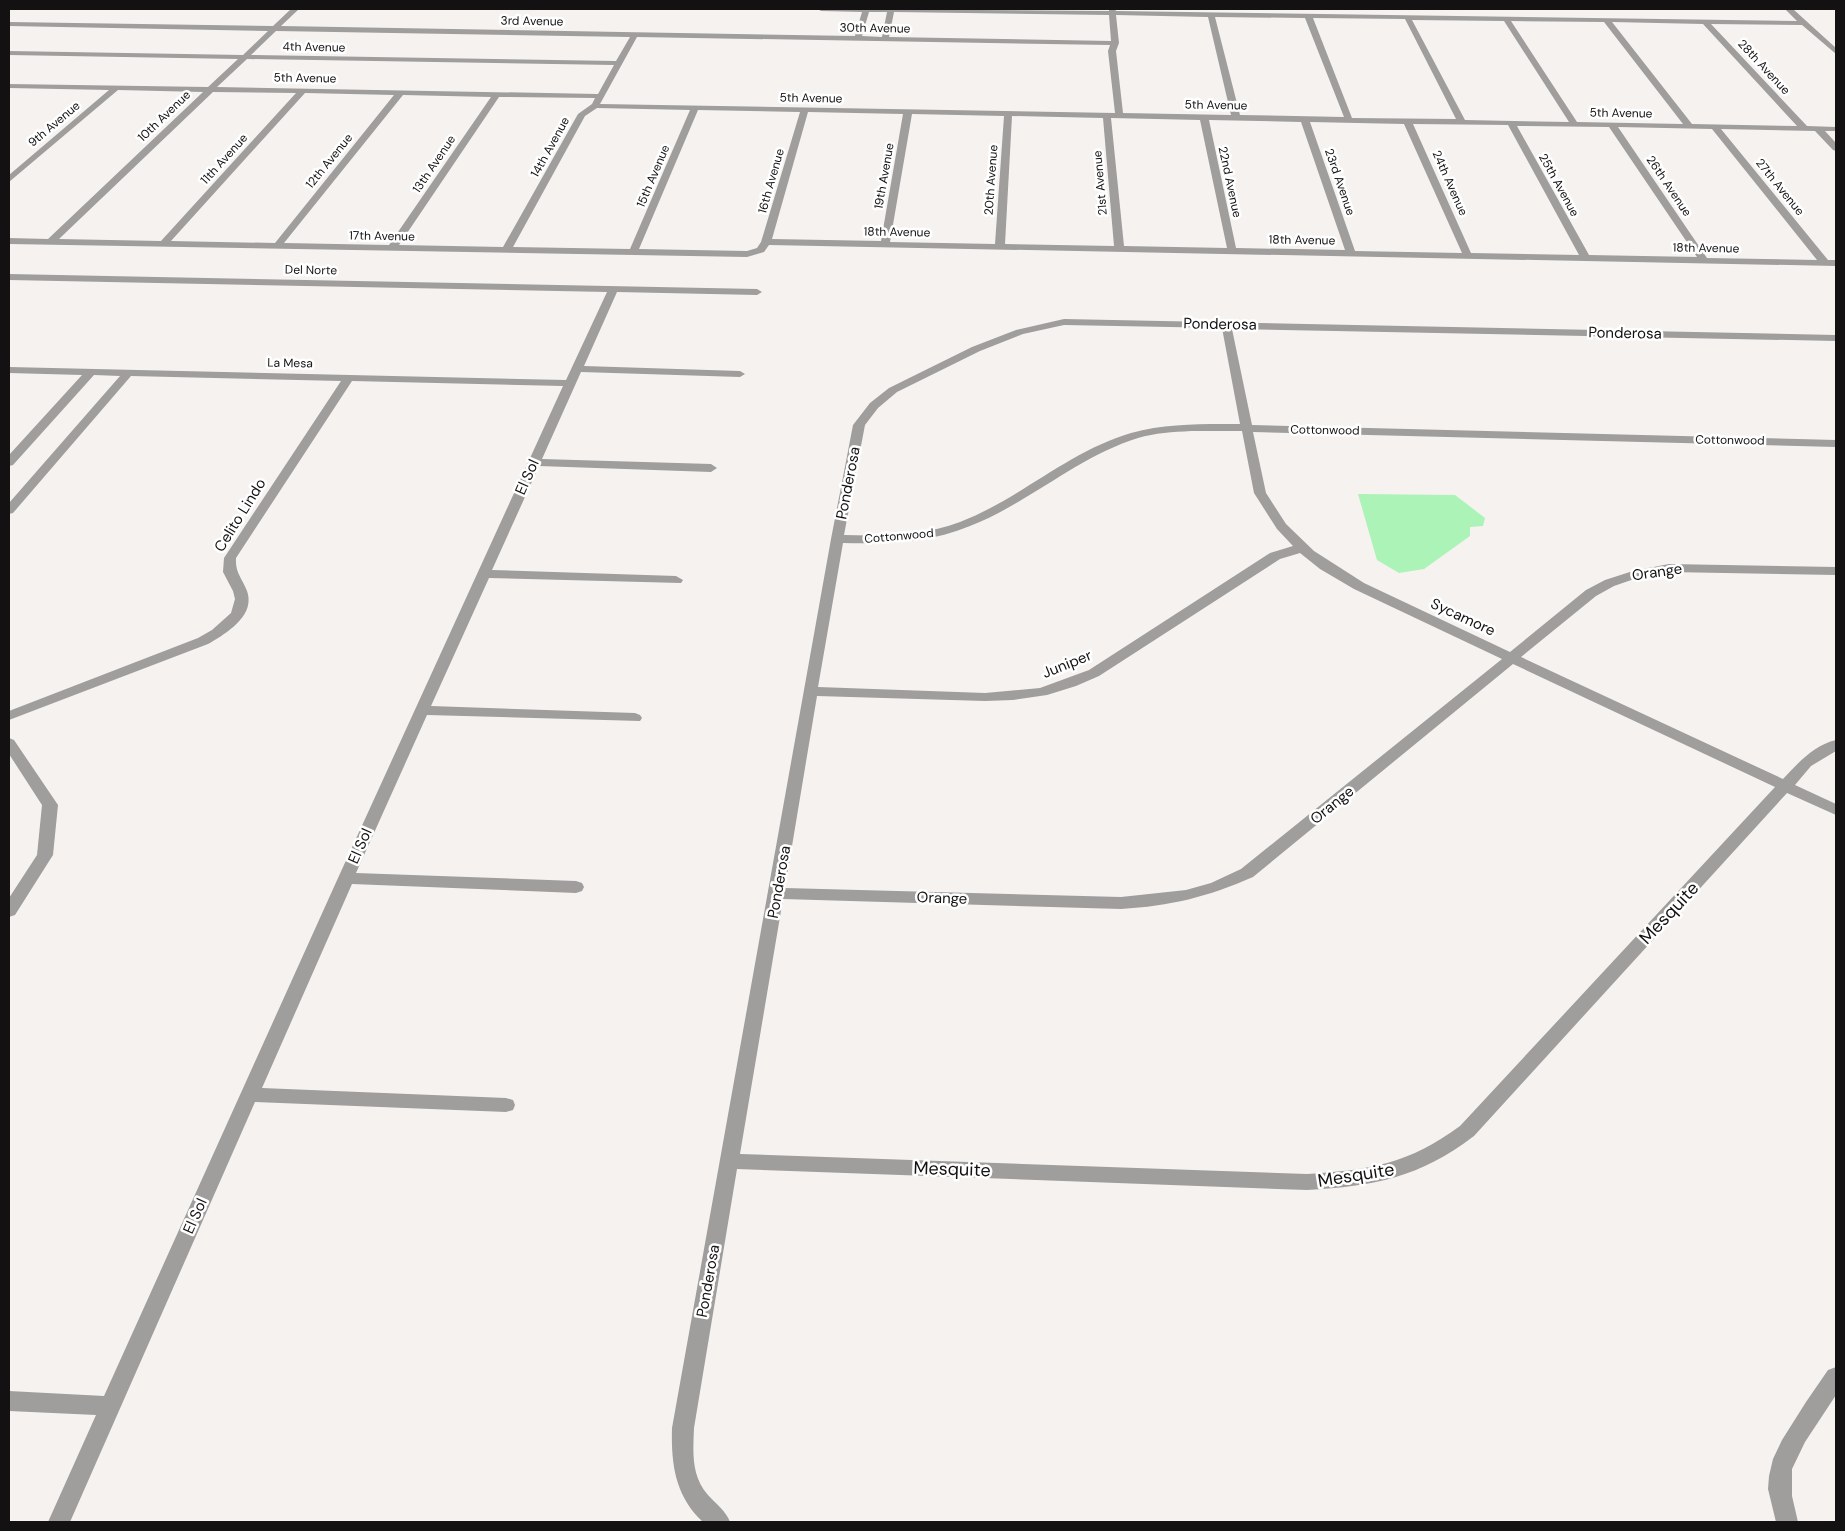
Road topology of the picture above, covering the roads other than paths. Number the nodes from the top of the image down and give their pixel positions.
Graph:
1 (295, 9) edge
2 (821, 9) edge
3 (866, 9) edge
4 (891, 9) edge
5 (1790, 9) edge
6 (1113, 11) edge
7 (1210, 14) junction
8 (1308, 16) junction
9 (1407, 17) junction
10 (1506, 19) junction
11 (1606, 20) junction
12 (1705, 22) junction
13 (1805, 23) junction
14 (9, 24) edge
15 (275, 28) junction
16 (635, 34) junction
17 (858, 39) junction
18 (885, 39) junction
19 (1115, 42) junction
20 (1836, 52) edge
21 (9, 53) edge
22 (244, 57) junction
23 (619, 63) junction
24 (9, 86) edge
25 (21, 86) junction
26 (116, 88) junction
27 (210, 89) junction
28 (303, 91) junction
29 (401, 92) junction
30 (497, 94) junction
31 (9, 96) edge
32 (601, 96) junction
33 (595, 106) junction
34 (695, 108) junction
35 (805, 110) junction
36 (908, 112) junction
37 (1008, 114) junction
38 (1107, 116) junction
39 (1119, 116) junction
40 (1204, 118) junction
41 (1236, 118) junction
42 (1305, 120) junction
43 (1349, 120) junction
44 (1408, 122) junction
45 (1462, 122) junction
46 (1511, 123) junction
47 (1575, 125) junction
48 (1612, 125) junction
49 (1690, 127) junction
50 (1715, 127) junction
51 (1805, 129) junction
52 (1818, 129) junction
53 (1836, 130) edge
54 (1836, 148) edge
55 (9, 179) edge
56 (9, 241) edge
57 (50, 242) junction
58 (766, 242) junction
59 (164, 244) junction
60 (885, 244) junction
61 (277, 246) junction
62 (1000, 247) junction
63 (392, 248) junction
64 (1119, 249) junction
65 (506, 250) junction
66 (1232, 251) junction
67 (633, 253) junction
68 (755, 253) joint
69 (1351, 253) junction
70 (1468, 256) junction
71 (1586, 258) junction
72 (1704, 260) junction
73 (1825, 262) junction
74 (1836, 263) edge
75 (9, 277) edge
76 (613, 288) junction
77 (757, 292) dead end
78 (1226, 324) junction
79 (1836, 338) edge
80 (9, 370) edge
81 (92, 372) junction
82 (129, 372) junction
83 (740, 374) dead end
84 (574, 376) junction
85 (349, 378) junction
86 (1248, 428) junction
87 (1836, 443) edge
88 (9, 462) edge
89 (534, 462) junction
90 (711, 468) dead end
91 (9, 510) edge
92 (837, 539) junction
93 (1302, 548) junction
94 (1836, 571) edge
95 (484, 574) junction
96 (676, 580) dead end
97 (1513, 658) junction
98 (811, 692) junction
99 (422, 710) junction
100 (9, 716) edge
101 (635, 718) dead end
102 (9, 743) edge
103 (1836, 745) edge
104 (1786, 786) junction
105 (1836, 810) edge
106 (346, 878) junction
107 (576, 887) dead end
108 (777, 892) junction
109 (9, 911) edge
110 (249, 1095) junction
111 (506, 1105) dead end
112 (728, 1161) junction
113 (1836, 1377) edge
114 (9, 1401) edge
115 (112, 1406) junction
116 (59, 1522) edge
117 (719, 1522) edge
118 (1787, 1522) edge

1 - 15 lane, 10th Avenue
2 - 3 lane
3 - 4 lane
3 - 17 lane
4 - 6 lane
4 - 18 lane
5 - 13 lane
6 - 7 lane
6 - 19 lane
7 - 8 lane
7 - 41 lane
8 - 9 lane
8 - 43 lane
9 - 10 lane
9 - 45 lane
10 - 11 lane
10 - 47 lane
11 - 12 lane
11 - 49 lane
12 - 13 lane
12 - 51 lane, 28th Avenue
13 - 20 lane
14 - 15 lane, 3rd Avenue
15 - 16 lane, 3rd Avenue
15 - 22 lane, 10th Avenue
16 - 17 lane, 30th Avenue
16 - 23 lane, 14th Avenue
17 - 18 lane, 30th Avenue
18 - 19 lane, 30th Avenue
19 - 39 lane
21 - 22 lane, 4th Avenue
22 - 23 lane, 4th Avenue
22 - 27 lane, 10th Avenue
23 - 32 lane, 14th Avenue
24 - 25 lane, 5th Avenue
25 - 26 lane, 5th Avenue
25 - 31 lane
26 - 27 lane, 5th Avenue
26 - 55 lane, 9th Avenue
27 - 28 lane, 5th Avenue
27 - 57 lane, 10th Avenue
28 - 29 lane, 5th Avenue
28 - 59 lane, 11th Avenue
29 - 30 lane, 5th Avenue
29 - 61 lane, 12th Avenue
30 - 32 lane, 5th Avenue
30 - 63 lane, 13th Avenue
32 - 33 lane, 14th Avenue
33 - 34 lane, 5th Avenue
33 - 65 lane, 14th Avenue
34 - 35 lane, 5th Avenue
34 - 67 lane, 15th Avenue
35 - 36 lane, 5th Avenue
35 - 58 lane, 16th Avenue
36 - 37 lane, 5th Avenue
36 - 60 lane, 19th Avenue
37 - 38 lane, 5th Avenue
37 - 62 lane, 20th Avenue
38 - 39 lane, 5th Avenue
38 - 64 lane, 21st Avenue
39 - 40 lane, 5th Avenue
40 - 41 lane, 5th Avenue
40 - 66 lane, 22nd Avenue
41 - 42 lane, 5th Avenue
42 - 43 lane, 5th Avenue
42 - 69 lane, 23rd Avenue
43 - 44 lane, 5th Avenue
44 - 45 lane, 5th Avenue
44 - 70 lane, 24th Avenue
45 - 46 lane, 5th Avenue
46 - 47 lane, 5th Avenue
46 - 71 lane, 25th Avenue
47 - 48 lane, 5th Avenue
48 - 49 lane, 5th Avenue
48 - 72 lane, 26th Avenue
49 - 50 lane, 5th Avenue
50 - 51 lane, 5th Avenue
50 - 73 lane, 27th Avenue
51 - 52 lane, 5th Avenue
52 - 53 lane, 5th Avenue
52 - 54 lane
56 - 57 lane, 17th Avenue
57 - 59 lane, 17th Avenue
58 - 60 lane, 18th Avenue
58 - 68 lane, 16th Avenue
59 - 61 lane, 17th Avenue
60 - 62 lane, 18th Avenue
61 - 63 lane, 17th Avenue
62 - 64 lane, 18th Avenue
63 - 65 lane, 17th Avenue
64 - 66 lane, 18th Avenue
65 - 67 lane, 17th Avenue
66 - 69 lane, 18th Avenue
67 - 68 lane, 17th Avenue
69 - 70 lane, 18th Avenue
70 - 71 lane, 18th Avenue
71 - 72 lane, 18th Avenue
72 - 73 lane, 18th Avenue
73 - 74 lane, 18th Avenue
75 - 76 lane, Del Norte
76 - 77 lane, Del Norte
76 - 84 lane, El Sol
78 - 79 lane, Ponderosa
78 - 86 lane, Sycamore
78 - 92 lane, Ponderosa
80 - 81 lane, La Mesa
81 - 82 lane, La Mesa
81 - 88 lane
82 - 85 lane, La Mesa
82 - 91 lane
83 - 84 lane, La Mesa
84 - 85 lane, La Mesa
84 - 89 lane, El Sol
85 - 100 lane, Celito Lindo
86 - 87 lane, Cottonwood
86 - 92 lane, Cottonwood
86 - 93 lane, Sycamore
89 - 90 lane
89 - 95 lane, El Sol
92 - 98 lane, Ponderosa
93 - 97 lane, Sycamore
93 - 98 lane, Juniper
94 - 97 lane, Orange
95 - 96 lane
95 - 99 lane, El Sol
97 - 104 lane, Sycamore
97 - 108 lane, Orange
98 - 108 lane, Ponderosa
99 - 101 lane
99 - 106 lane, El Sol
102 - 109 lane
103 - 104 lane, Mesquite
104 - 105 lane, Sycamore
104 - 112 lane, Mesquite
106 - 107 lane
106 - 110 lane, El Sol
108 - 112 lane, Ponderosa
110 - 111 lane
110 - 115 lane, El Sol
112 - 117 lane, Ponderosa
113 - 118 lane
114 - 115 lane
115 - 116 lane, El Sol

